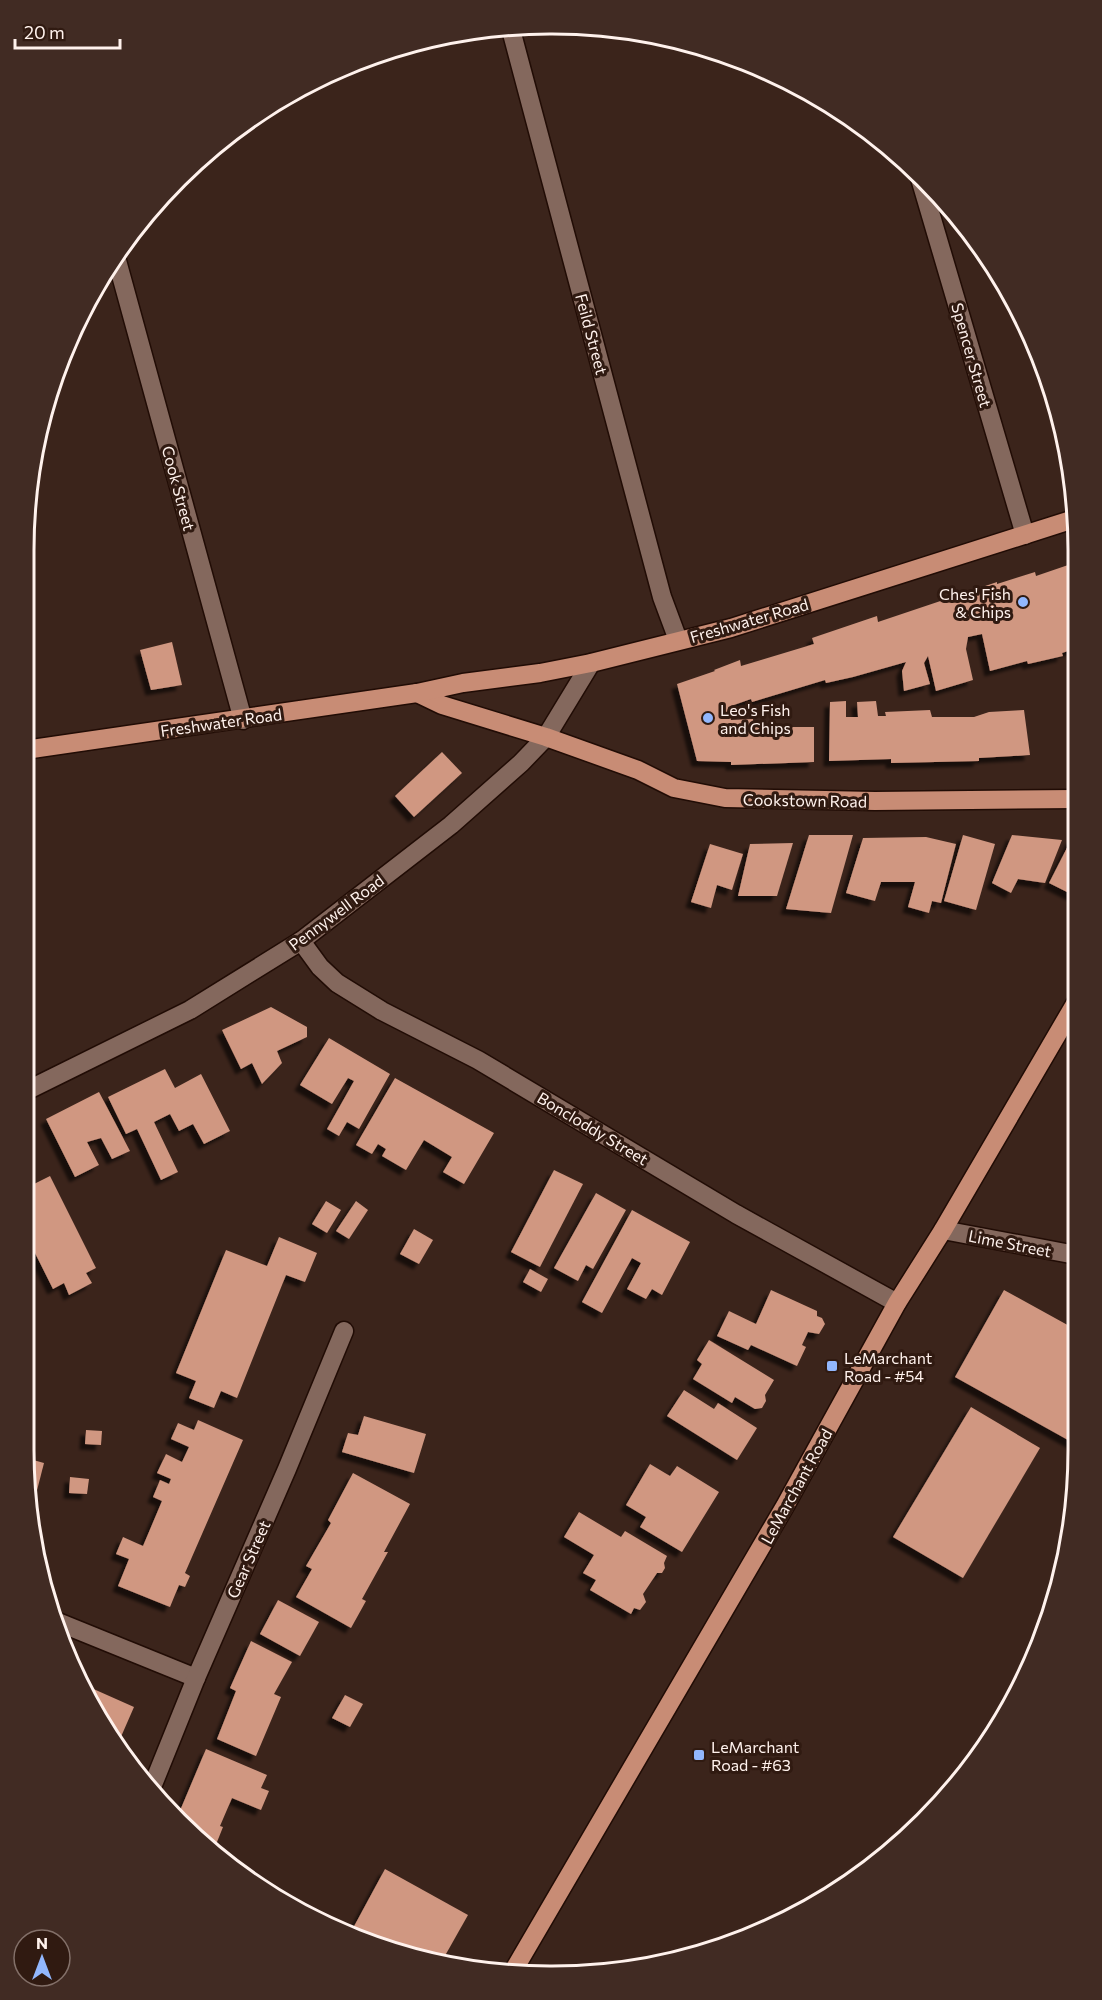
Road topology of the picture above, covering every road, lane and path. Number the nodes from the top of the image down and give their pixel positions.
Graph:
1 (513, 36) edge
2 (926, 197) edge
3 (119, 269) edge
4 (1066, 521) edge
5 (1024, 535) junction
6 (678, 640) junction
7 (591, 663) junction
8 (417, 693) junction
9 (243, 720) junction
10 (546, 737) junction
11 (34, 749) edge
12 (1068, 799) edge
13 (301, 941) junction
14 (1068, 1016) edge
15 (34, 1087) edge
16 (943, 1230) junction
17 (1068, 1253) edge
18 (897, 1303) junction
19 (344, 1331) dead end
20 (66, 1625) edge
21 (196, 1678) junction
22 (155, 1780) edge
23 (517, 1964) edge

1 - 6 street, Feild Street
2 - 5 street, Spencer Street
3 - 9 street, Cook Street
4 - 5 main road, Freshwater Road
5 - 6 main road, Freshwater Road
6 - 7 main road, Freshwater Road
7 - 8 main road, Freshwater Road
7 - 10 street, Pennywell Road
8 - 9 main road, Freshwater Road
8 - 10 main road
9 - 11 main road, Freshwater Road
10 - 12 main road, Cookstown Road
10 - 13 street, Pennywell Road
13 - 15 street, Pennywell Road
13 - 18 street, Boncloddy Street
14 - 16 main road, LeMarchant Road
16 - 17 street, Lime Street
16 - 18 main road, LeMarchant Road
18 - 23 main road, LeMarchant Road
19 - 21 street, Gear Street
20 - 21 street
21 - 22 street, Gear Street

